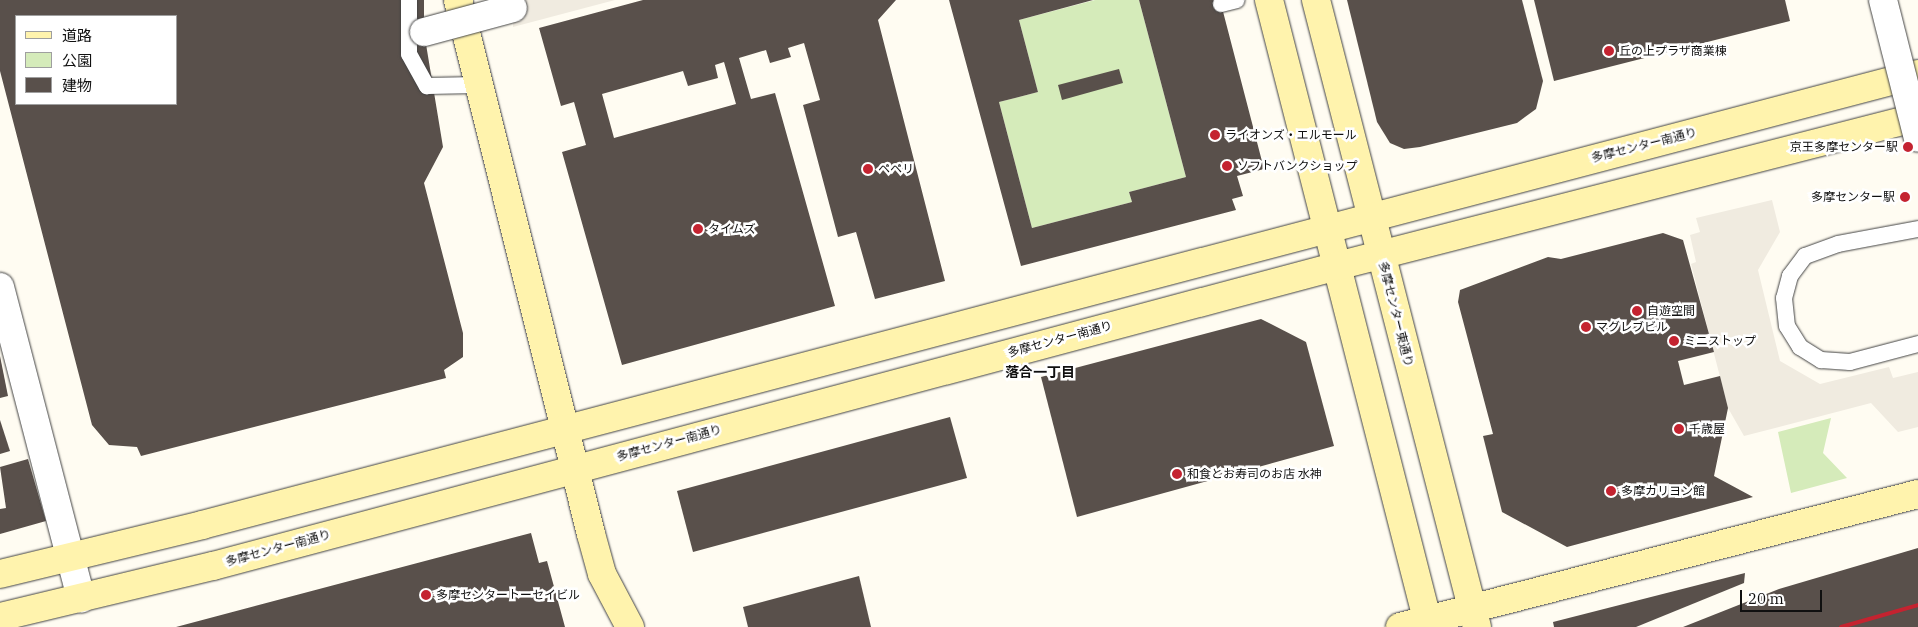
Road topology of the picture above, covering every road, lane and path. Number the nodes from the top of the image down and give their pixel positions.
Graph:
1 (409, 0) edge
2 (458, 0) edge
3 (479, 0) edge
4 (1237, 0) edge
5 (1269, 0) edge
6 (1316, 0) edge
7 (1883, 0) edge
8 (1221, 4) dead end
9 (513, 8) dead end
10 (424, 32) dead end
11 (1918, 74) edge
12 (480, 94) junction
13 (1918, 117) edge
14 (1918, 138) edge
15 (1371, 215) junction
16 (1327, 227) junction
17 (1918, 230) edge
18 (1381, 254) junction
19 (1337, 266) junction
20 (0, 286) edge
21 (1918, 344) edge
22 (564, 428) junction
23 (575, 468) junction
24 (1918, 494) edge
25 (71, 559) junction
26 (0, 574) edge
27 (81, 599) junction
28 (0, 617) edge
29 (1474, 618) edge
30 (1429, 624) edge
31 (630, 627) edge
32 (1400, 627) edge

1 - 12 lane
2 - 12 street
3 - 12 street
4 - 8 lane
5 - 16 street
6 - 15 street, 多摩センター東通り
7 - 14 street, bridge
9 - 10 street, bridge
11 - 15 street, 多摩センター南通り
12 - 22 street
13 - 18 street
15 - 16 street, 多摩センター南通り
15 - 18 street, 多摩センター東通り
16 - 19 street
16 - 22 street
17 - 21 lane
18 - 19 street, 多摩センター南通り
18 - 29 street, 多摩センター東通り
19 - 23 street, 多摩センター南通り
19 - 30 street
20 - 25 street
22 - 23 street
22 - 25 street
23 - 27 street, 多摩センター南通り
23 - 31 street
24 - 29 street
25 - 26 street
25 - 27 street
27 - 28 street, 多摩センター南通り
29 - 30 street
30 - 32 street

